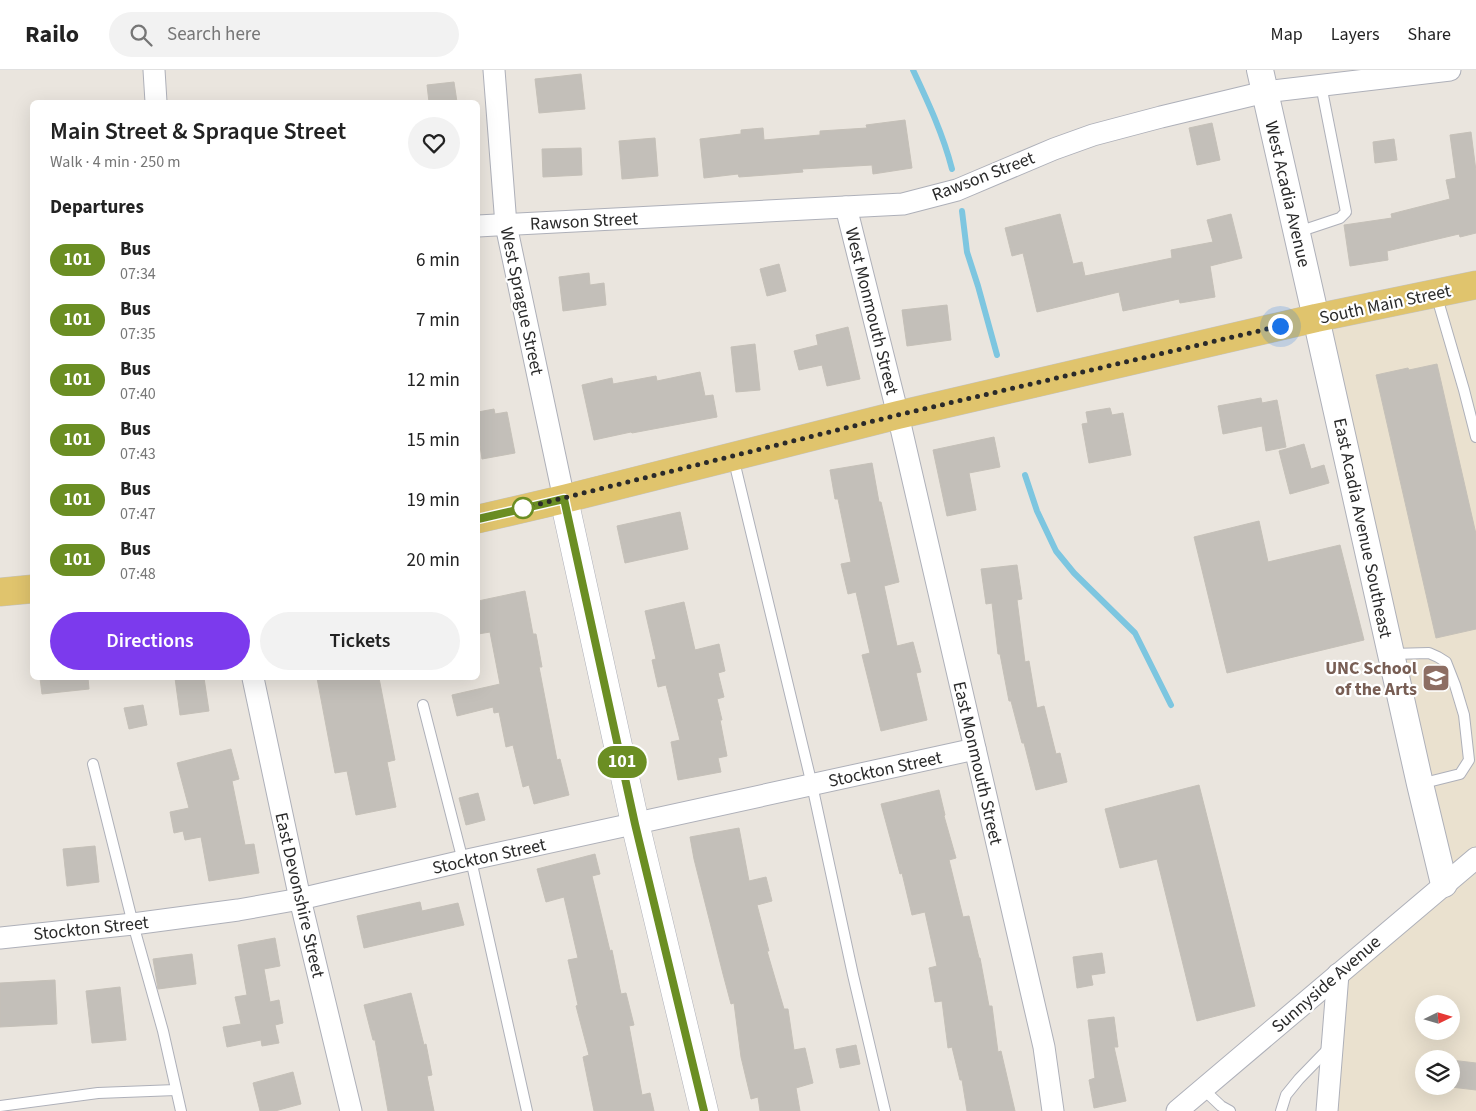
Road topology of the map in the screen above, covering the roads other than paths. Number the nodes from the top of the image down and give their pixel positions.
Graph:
1 (154, 70) edge
2 (494, 70) edge
3 (1450, 70) edge
4 (1262, 81) edge
5 (1322, 85) junction
6 (156, 100) edge
7 (846, 207) junction
8 (506, 224) junction
9 (480, 226) edge
10 (1297, 232) junction
11 (1476, 284) edge
12 (1436, 294) junction
13 (1316, 318) junction
14 (898, 415) junction
15 (1476, 437) edge
16 (733, 456) junction
17 (564, 499) junction
18 (480, 519) edge
19 (30, 589) edge
20 (0, 592) edge
21 (1391, 654) junction
22 (253, 680) edge
23 (423, 705) dead end
24 (975, 749) junction
25 (93, 764) dead end
26 (1420, 784) junction
27 (812, 785) junction
28 (635, 824) junction
29 (1476, 858) edge
30 (467, 860) junction
31 (1444, 884) junction
32 (300, 899) junction
33 (133, 924) junction
34 (0, 938) edge
35 (1338, 974) junction
36 (1332, 1044) junction
37 (1203, 1089) junction
38 (176, 1090) junction
39 (0, 1106) edge
40 (181, 1111) edge
41 (352, 1111) edge
42 (527, 1111) edge
43 (704, 1111) edge
44 (885, 1111) edge
45 (1053, 1111) edge
46 (1177, 1111) edge
47 (1230, 1111) edge
48 (1281, 1111) edge
49 (1327, 1111) edge

1 - 6 street
2 - 8 street, West Sprague Street
3 - 5 street, Rawson Street
4 - 5 street, Rawson Street
4 - 7 street, Rawson Street
4 - 10 street, West Acadia Avenue
5 - 10 lane
7 - 8 street, Rawson Street
7 - 14 street, West Monmouth Street
8 - 9 street, Rawson Street
8 - 17 street, West Sprague Street
10 - 13 street, West Acadia Avenue
11 - 12 main road, South Main Street
12 - 13 main road, South Main Street
12 - 15 lane
13 - 14 main road, South Main Street
13 - 21 street, East Acadia Avenue Southeast
14 - 16 main road, South Main Street
14 - 24 street, East Monmouth Street
16 - 17 main road, South Main Street
16 - 27 lane
17 - 18 main road, South Main Street
17 - 28 main road
19 - 20 main road
21 - 26 street, East Acadia Avenue Southeast
21 - 26 lane
22 - 32 street, East Devonshire Street
23 - 30 lane
24 - 27 street, Stockton Street
24 - 45 street, East Monmouth Street
25 - 33 lane
26 - 31 street, East Acadia Avenue Southeast
27 - 28 street, Stockton Street
27 - 44 lane
28 - 30 street, Stockton Street
28 - 43 main road
29 - 31 street, Sunnyside Avenue
30 - 32 street, Stockton Street
30 - 42 lane
31 - 35 street, Sunnyside Avenue
32 - 33 street, Stockton Street
32 - 41 street, East Devonshire Street
33 - 34 street, Stockton Street
33 - 38 lane
35 - 36 street
35 - 37 street, Sunnyside Avenue
36 - 48 lane
36 - 49 street
37 - 46 street, Sunnyside Avenue
37 - 47 lane
38 - 39 lane
38 - 40 lane

